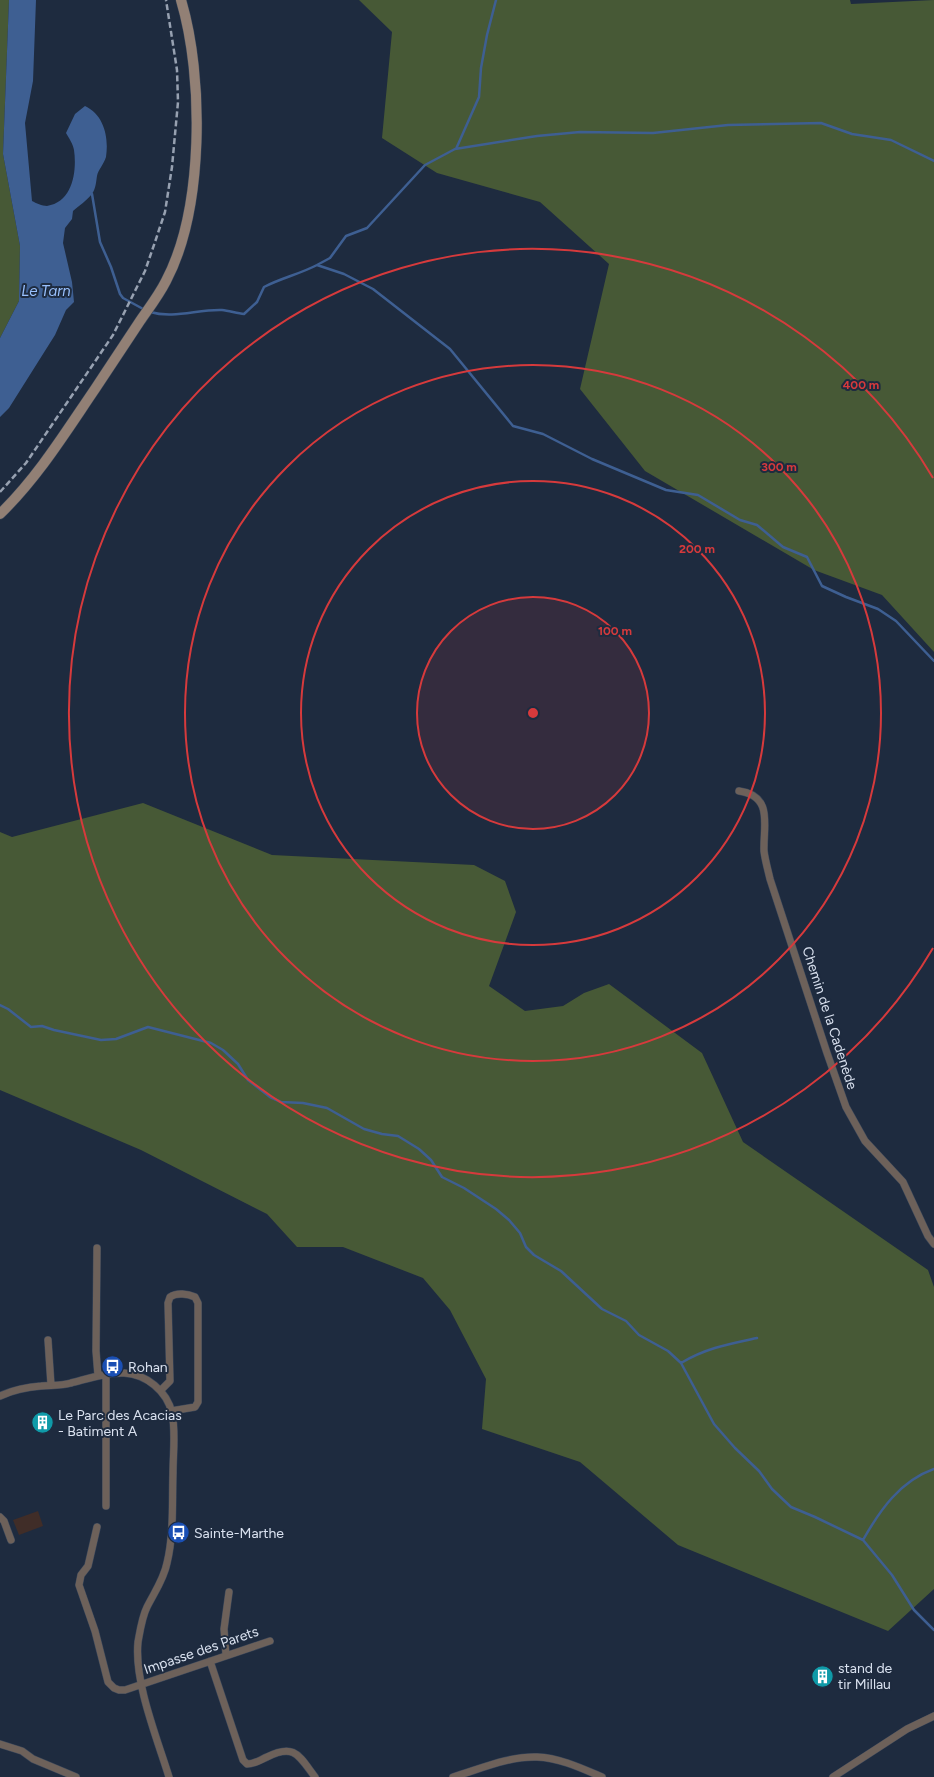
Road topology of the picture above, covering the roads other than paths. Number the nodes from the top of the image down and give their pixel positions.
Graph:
1 (181, 0) edge
2 (0, 514) edge
3 (739, 791) dead end
4 (934, 1244) edge
5 (97, 1248) dead end
6 (48, 1340) dead end
7 (106, 1375) junction
8 (98, 1376) junction
9 (51, 1385) junction
10 (161, 1390) junction
11 (0, 1396) edge
12 (171, 1411) junction
13 (106, 1506) dead end
14 (0, 1517) edge
15 (97, 1527) dead end
16 (11, 1540) dead end
17 (228, 1592) dead end
18 (270, 1641) dead end
19 (226, 1655) junction
20 (210, 1661) junction
21 (141, 1684) junction
22 (934, 1716) edge
23 (0, 1744) edge
24 (76, 1777) edge
25 (169, 1777) edge
26 (314, 1777) edge
27 (453, 1777) edge
28 (602, 1777) edge
29 (833, 1777) edge

1 - 2 main road
3 - 4 street, Chemin de la Cadenède
5 - 8 street
6 - 9 street
7 - 8 street
7 - 10 street
7 - 13 street
8 - 9 street
9 - 11 street
10 - 12 street
10 - 12 street
12 - 21 street
14 - 16 street
15 - 21 street, Impasse des Parets
17 - 19 street
18 - 19 street, Impasse des Parets
19 - 20 street, Impasse des Parets
20 - 21 street, Impasse des Parets
20 - 26 street
21 - 25 street
22 - 29 street
23 - 24 street
27 - 28 street

